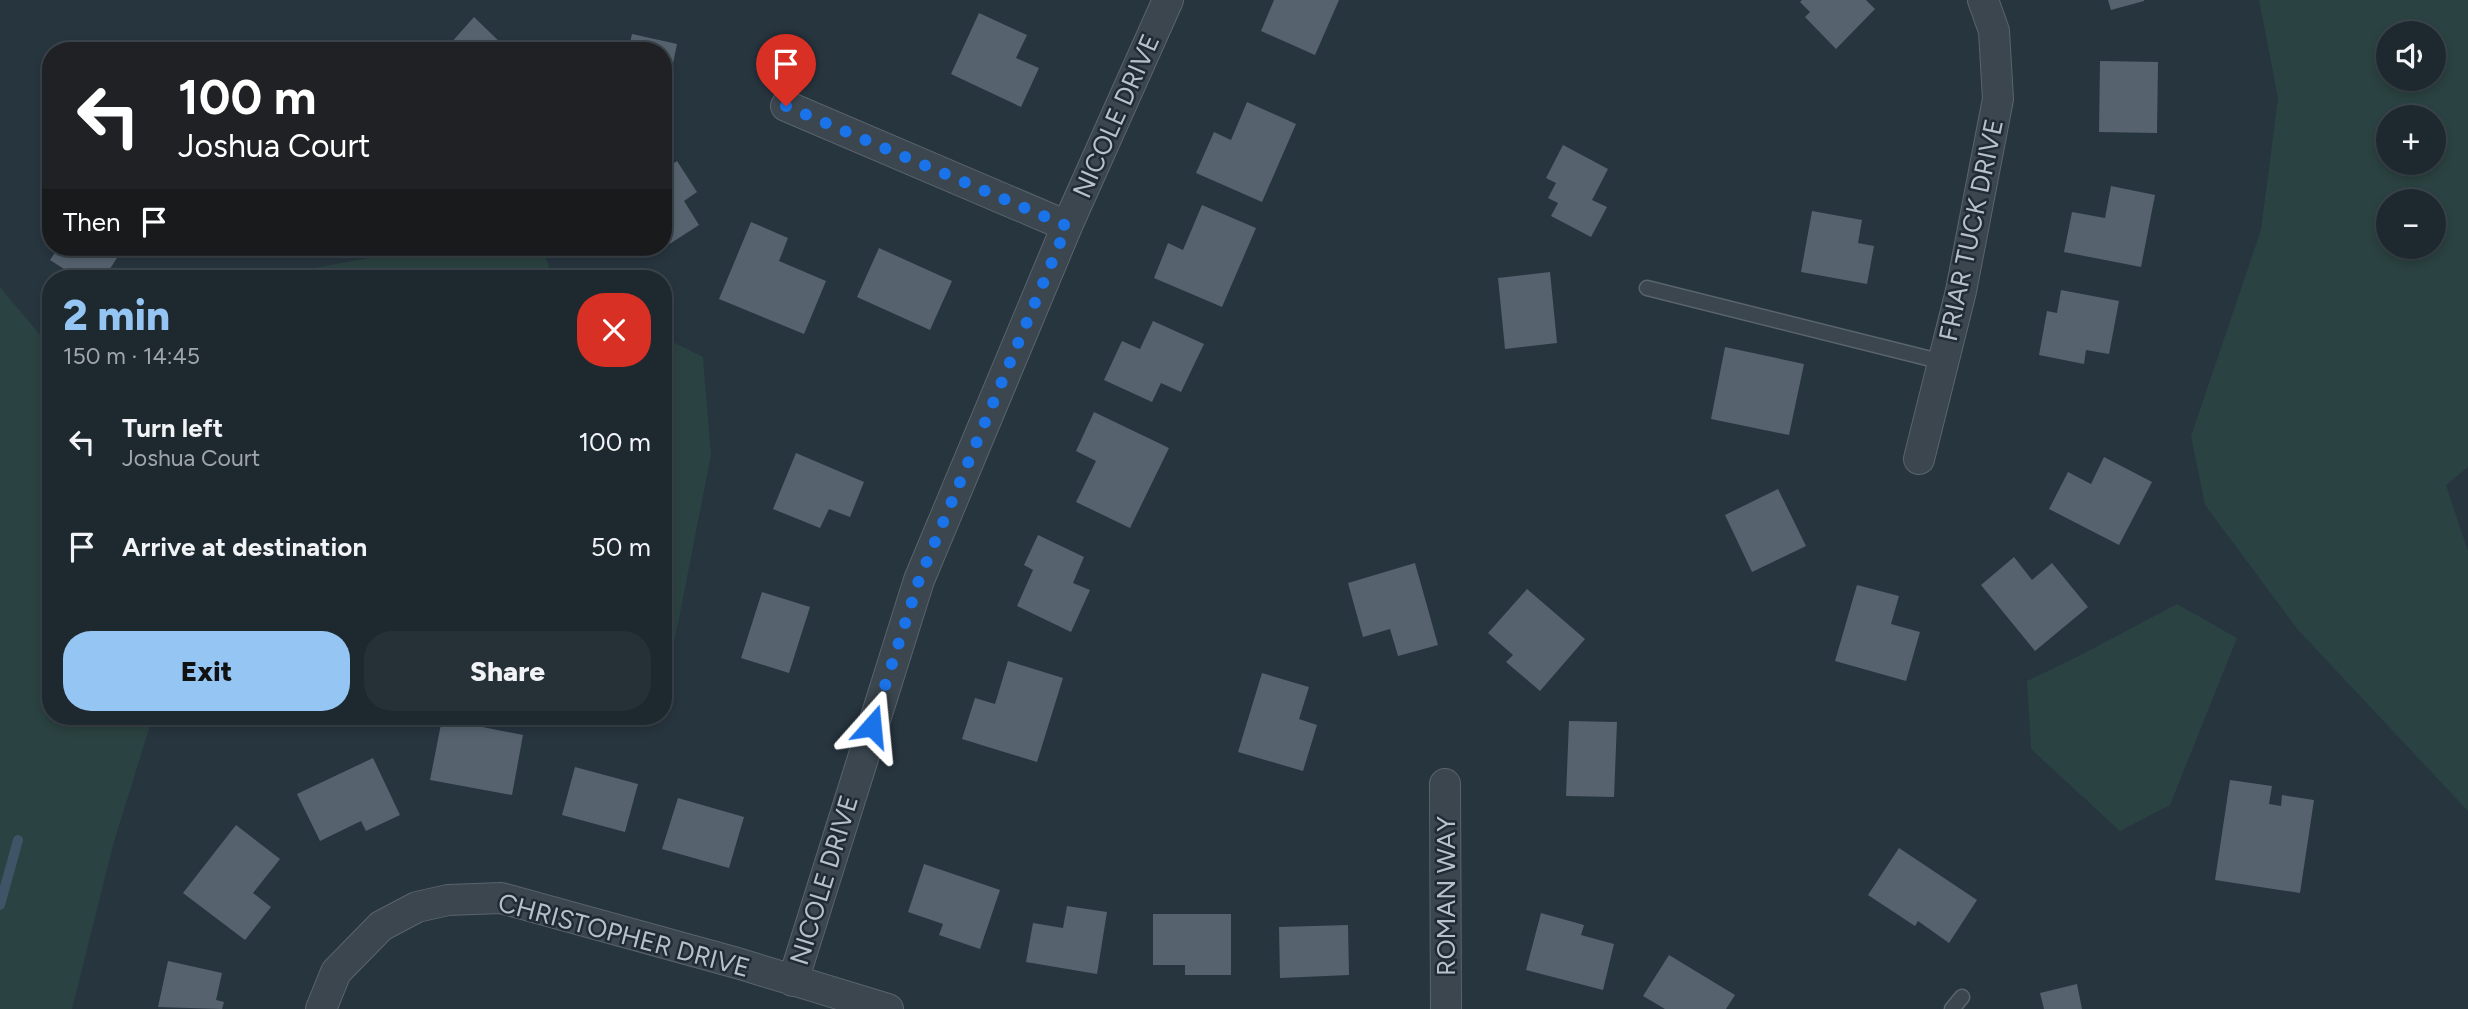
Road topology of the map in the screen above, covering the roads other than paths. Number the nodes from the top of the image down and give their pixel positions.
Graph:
1 (1168, 0) edge
2 (1983, 0) edge
3 (786, 106) dead end
4 (1067, 226) junction
5 (1647, 288) dead end
6 (1943, 362) junction
7 (1919, 459) dead end
8 (1446, 784) dead end
9 (793, 981) junction
10 (1962, 998) dead end
11 (321, 1009) edge
12 (888, 1009) edge
13 (1446, 1009) edge
14 (1952, 1009) edge

1 - 4 street, NICOLE DRIVE
2 - 6 street, FRIAR TUCK DRIVE
3 - 4 street
4 - 9 street, NICOLE DRIVE
5 - 6 lane
6 - 7 street, FRIAR TUCK DRIVE
8 - 13 street, ROMAN WAY
9 - 11 street, CHRISTOPHER DRIVE
9 - 12 street, CHRISTOPHER DRIVE
10 - 14 lane

